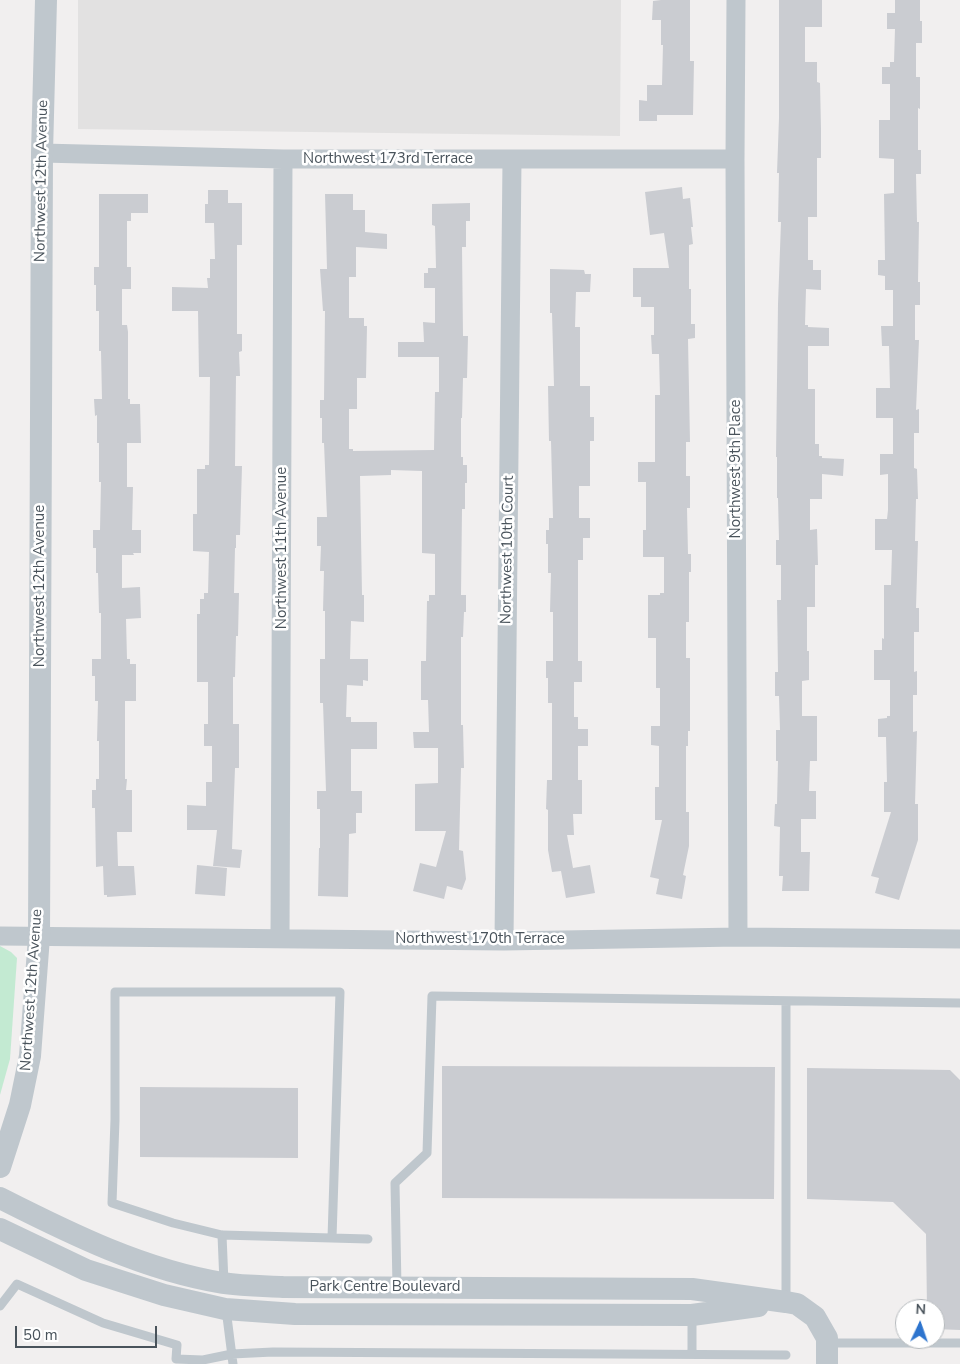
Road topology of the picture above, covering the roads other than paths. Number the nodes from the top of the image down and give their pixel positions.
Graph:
1 (46, 0) edge
2 (736, 0) edge
3 (42, 153) junction
4 (283, 159) junction
5 (735, 159) junction
6 (512, 160) junction
7 (0, 936) edge
8 (39, 936) junction
9 (738, 937) junction
10 (280, 938) junction
11 (960, 938) edge
12 (504, 940) junction
13 (786, 1001) junction
14 (960, 1003) edge
15 (0, 1167) edge
16 (0, 1198) edge
17 (0, 1229) edge
18 (222, 1235) junction
19 (332, 1238) junction
20 (368, 1239) dead end
21 (224, 1283) junction
22 (396, 1288) junction
23 (692, 1289) junction
24 (786, 1302) junction
25 (0, 1306) edge
26 (226, 1309) junction
27 (397, 1314) junction
28 (692, 1315) junction
29 (960, 1343) edge
30 (692, 1354) junction
31 (827, 1354) edge
32 (786, 1355) dead end
33 (232, 1359) edge
34 (175, 1362) edge

1 - 3 street, Northwest 12th Avenue
2 - 5 street, Northwest 9th Place
3 - 4 street, Northwest 173rd Terrace
3 - 8 street, Northwest 12th Avenue
4 - 6 street, Northwest 173rd Terrace
4 - 10 street, Northwest 11th Avenue
5 - 6 street, Northwest 173rd Terrace
5 - 9 street, Northwest 9th Place
6 - 12 street, Northwest 10th Court
7 - 8 street, Northwest 170th Terrace
8 - 10 street, Northwest 170th Terrace
8 - 15 street, Northwest 12th Avenue
9 - 11 street, Northwest 170th Terrace
9 - 12 street, Northwest 170th Terrace
10 - 12 street, Northwest 170th Terrace
13 - 14 lane
13 - 22 lane
13 - 24 lane
16 - 21 street, Park Centre Boulevard
17 - 26 street, Park Centre Boulevard
18 - 19 lane
18 - 19 lane
18 - 21 lane
19 - 20 lane
21 - 22 street, Park Centre Boulevard
21 - 26 street
22 - 23 street, Park Centre Boulevard
22 - 27 street
23 - 24 street, Park Centre Boulevard
23 - 28 street
24 - 28 street, Park Centre Boulevard
24 - 31 street, Park Centre Boulevard
25 - 34 lane
26 - 27 street, Park Centre Boulevard
26 - 33 lane
27 - 28 street, Park Centre Boulevard
28 - 30 lane
29 - 31 lane
30 - 32 lane
30 - 33 lane
33 - 34 lane

